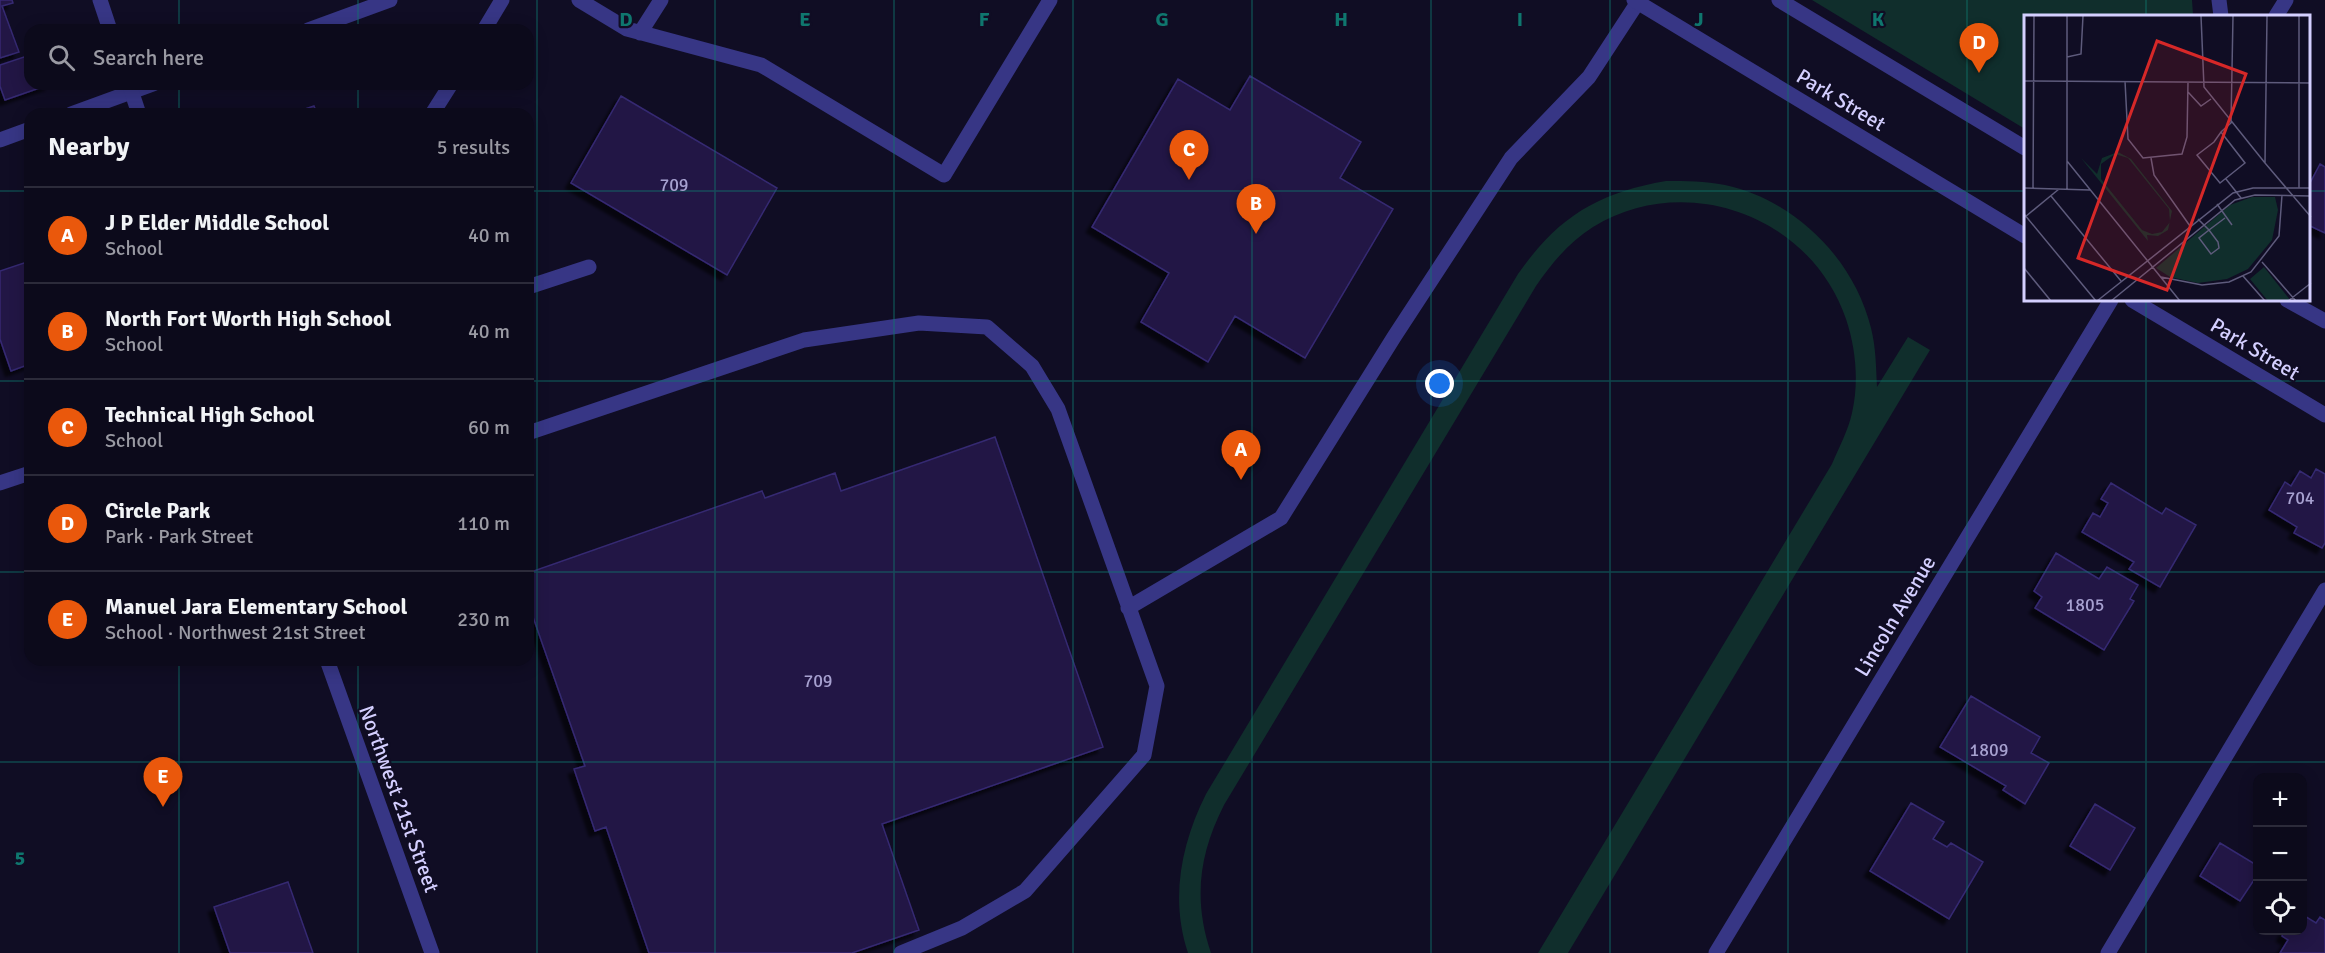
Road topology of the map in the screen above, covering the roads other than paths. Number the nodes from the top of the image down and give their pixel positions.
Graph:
1 (100, 0) edge
2 (390, 0) edge
3 (502, 0) edge
4 (579, 0) edge
5 (661, 0) edge
6 (1050, 0) edge
7 (1779, 0) edge
8 (2219, 0) edge
9 (2286, 0) edge
10 (1636, 1) edge
11 (2221, 15) edge
12 (2277, 15) edge
13 (108, 24) edge
14 (324, 24) edge
15 (488, 24) edge
16 (640, 33) junction
17 (125, 90) edge
18 (131, 90) edge
19 (447, 90) edge
20 (85, 108) edge
21 (138, 108) edge
22 (436, 108) edge
23 (24, 131) edge
24 (0, 140) edge
25 (2024, 147) edge
26 (2024, 235) edge
27 (589, 267) dead end
28 (534, 285) edge
29 (2110, 302) edge
30 (2135, 302) edge
31 (2291, 302) edge
32 (2325, 321) edge
33 (2325, 415) edge
34 (534, 431) edge
35 (24, 475) edge
36 (0, 483) edge
37 (2325, 590) edge
38 (1128, 608) junction
39 (329, 666) edge
40 (432, 953) edge
41 (901, 953) edge
42 (1716, 953) edge
43 (2108, 953) edge

1 - 13 street
2 - 14 street
3 - 15 street
4 - 16 street
5 - 16 street
6 - 16 street
7 - 25 street
8 - 11 street
9 - 12 street
10 - 26 street, Park Street
10 - 38 street
17 - 20 street
18 - 21 street
19 - 22 street
23 - 24 street
27 - 28 street
29 - 42 street, Lincoln Avenue
30 - 33 street, Park Street
31 - 32 street
34 - 38 street
35 - 36 street
37 - 43 street
38 - 41 street
39 - 40 street, Northwest 21st Street

